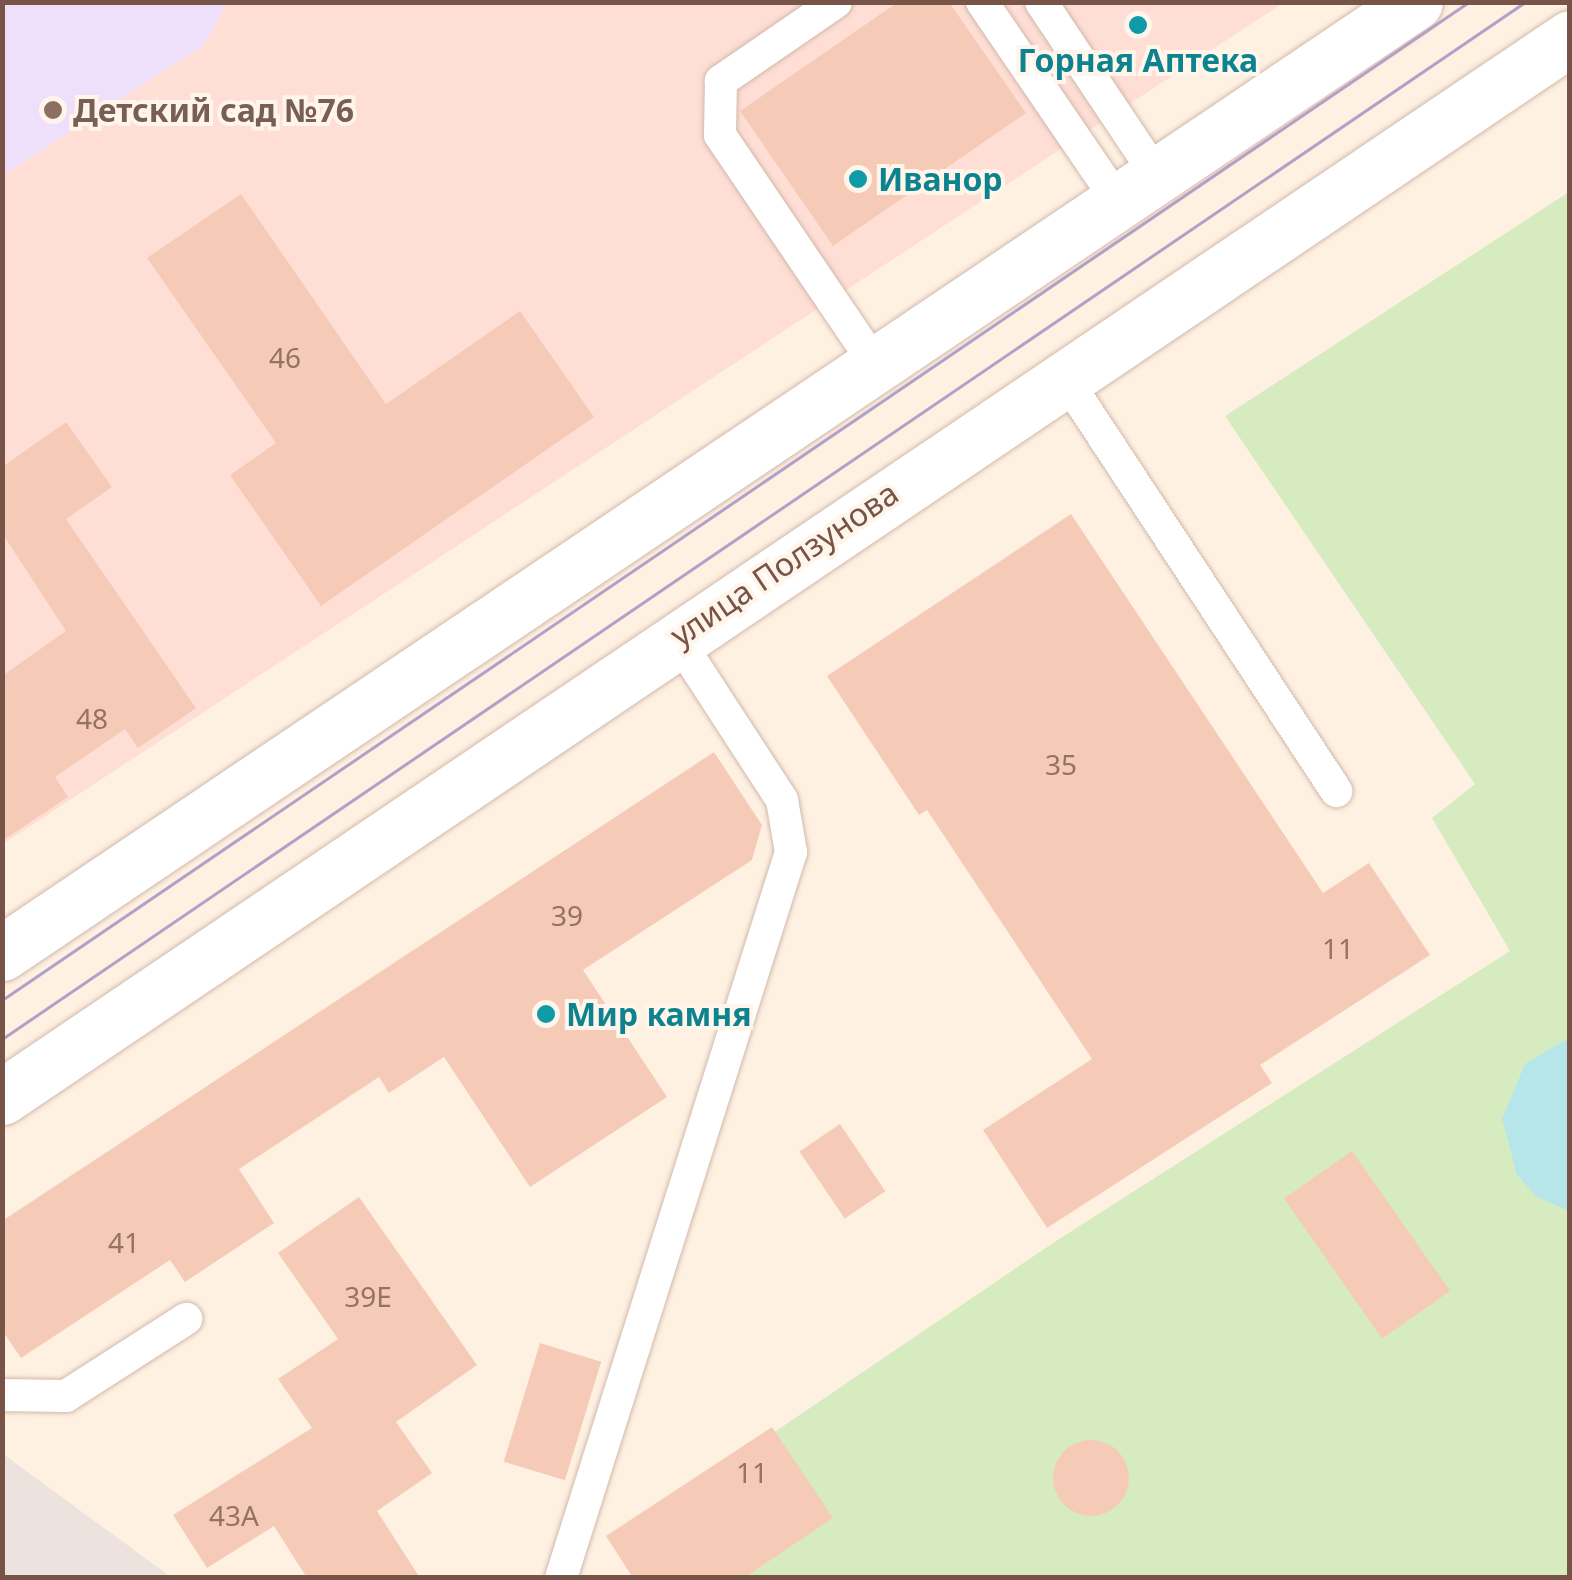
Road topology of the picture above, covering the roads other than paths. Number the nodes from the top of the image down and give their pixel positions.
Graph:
1 (836, 2) edge
2 (982, 2) edge
3 (1042, 2) edge
4 (1415, 3) edge
5 (1570, 38) edge
6 (1138, 190) junction
7 (877, 367) junction
8 (1063, 375) junction
9 (676, 637) junction
10 (1336, 791) dead end
11 (2, 954) edge
12 (2, 1097) edge
13 (186, 1319) dead end
14 (2, 1394) edge
15 (561, 1578) edge

1 - 7 lane
2 - 6 lane
3 - 6 lane
4 - 6 street
5 - 8 street, улица Ползунова
6 - 7 street
7 - 11 street
8 - 9 street, улица Ползунова
8 - 10 lane
9 - 12 street, улица Ползунова
9 - 15 lane
13 - 14 lane

